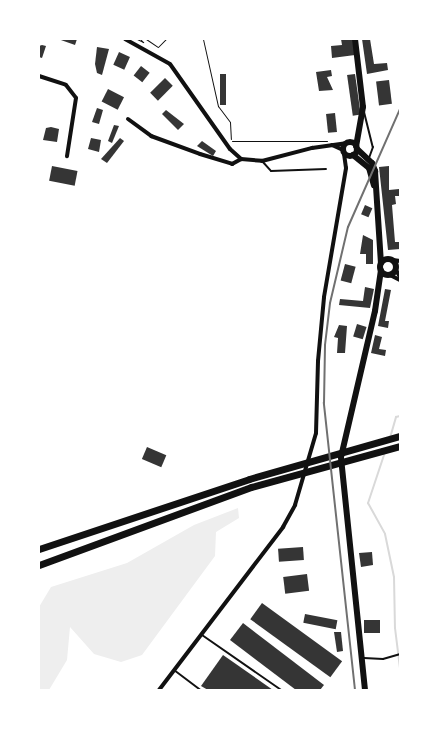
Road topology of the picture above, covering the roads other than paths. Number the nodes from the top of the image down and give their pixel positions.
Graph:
1 (125, 39) edge
2 (355, 39) edge
3 (39, 76) edge
4 (363, 111) junction
5 (128, 119) dead end
6 (358, 130) junction
7 (347, 143) junction
8 (330, 145) junction
9 (356, 147) junction
10 (343, 152) junction
11 (67, 156) dead end
12 (352, 156) junction
13 (241, 159) junction
14 (370, 160) junction
15 (262, 161) junction
16 (346, 168) junction
17 (326, 169) dead end
18 (379, 211) junction
19 (380, 246) junction
20 (394, 260) edge
21 (381, 263) junction
22 (398, 269) edge
23 (381, 270) junction
24 (388, 275) junction
25 (400, 279) edge
26 (379, 287) junction
27 (400, 436) edge
28 (400, 446) edge
29 (39, 549) edge
30 (39, 565) edge
31 (200, 634) junction
32 (400, 654) edge
33 (362, 658) junction
34 (174, 670) junction
35 (159, 690) edge
36 (201, 690) edge
37 (280, 690) edge
38 (365, 690) edge

1 - 13 street
2 - 4 main road
3 - 11 street
4 - 6 main road
4 - 14 lane
5 - 13 street
6 - 7 main road
6 - 9 main road
7 - 8 street
7 - 9 main road
7 - 10 main road
8 - 10 street
8 - 15 street
9 - 12 main road
9 - 14 main road
10 - 12 main road
10 - 16 street
12 - 16 street
12 - 18 main road
13 - 15 street
14 - 18 main road
15 - 17 lane
16 - 31 street
18 - 19 main road
19 - 20 main road
19 - 21 main road
20 - 21 main road
20 - 22 main road
21 - 23 main road
22 - 24 main road
22 - 25 street
23 - 24 main road
23 - 26 main road
24 - 25 street
24 - 26 main road
26 - 33 main road
27 - 29 highway
28 - 30 highway
31 - 34 street
31 - 37 lane
32 - 33 lane
33 - 38 main road
34 - 35 street
34 - 36 lane

